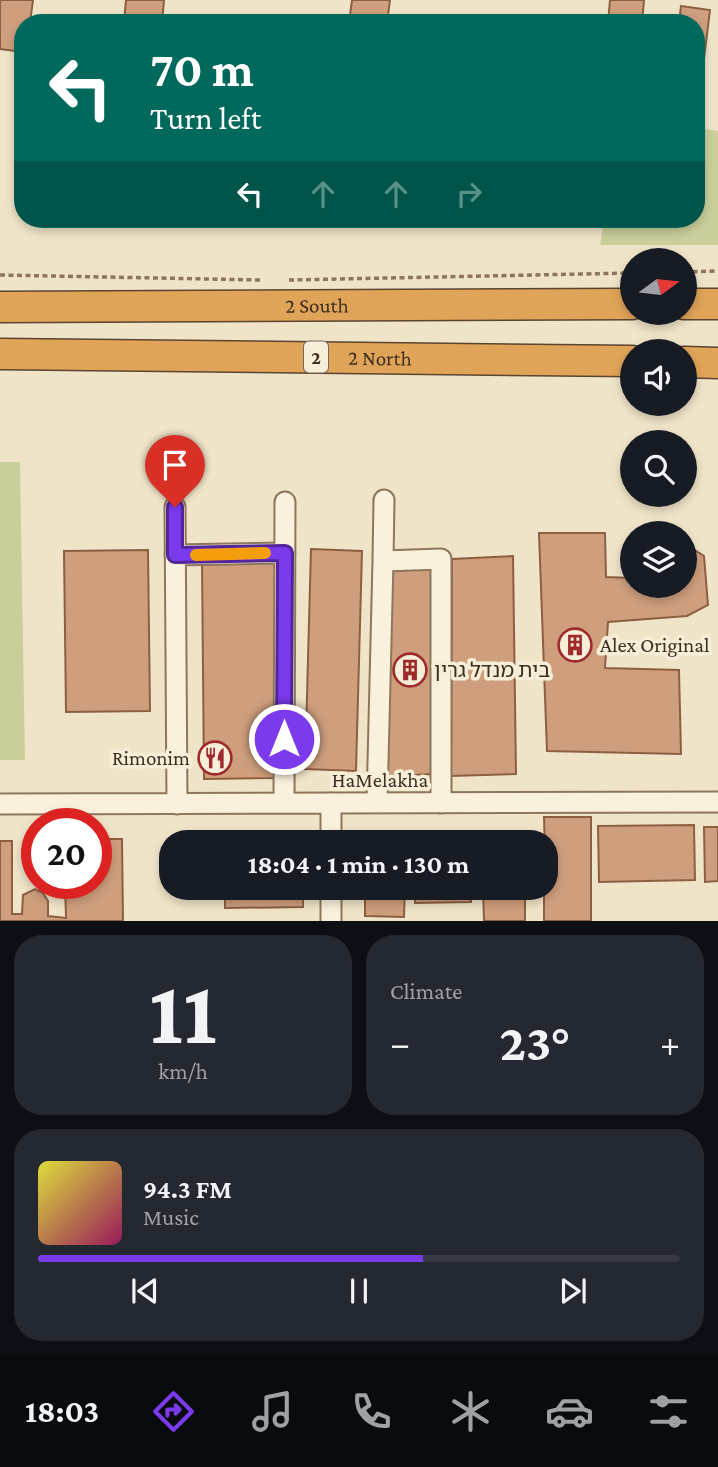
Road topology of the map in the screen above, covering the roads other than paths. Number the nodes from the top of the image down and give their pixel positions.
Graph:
1 (620, 304) edge
2 (697, 304) edge
3 (718, 304) edge
4 (0, 307) edge
5 (0, 354) edge
6 (620, 362) edge
7 (697, 362) edge
8 (718, 363) edge
9 (384, 500) dead end
10 (285, 502) dead end
11 (175, 507) dead end
12 (285, 553) junction
13 (175, 555) junction
14 (383, 561) junction
15 (718, 802) edge
16 (284, 803) junction
17 (331, 803) junction
18 (377, 803) junction
19 (441, 803) junction
20 (0, 804) edge
21 (177, 804) junction
22 (331, 830) edge
23 (331, 900) edge
24 (331, 921) edge

1 - 4 highway, 2 South
2 - 3 highway
5 - 6 highway, 2 North / 2
7 - 8 highway
9 - 14 street
10 - 12 street
11 - 13 street
12 - 13 street
12 - 16 street
13 - 21 street
14 - 18 street
14 - 19 street
15 - 19 street, HaMelakha
16 - 17 street, HaMelakha
16 - 21 street, HaMelakha
17 - 18 street, HaMelakha
17 - 22 street
18 - 19 street, HaMelakha
20 - 21 street, HaMelakha
23 - 24 street

